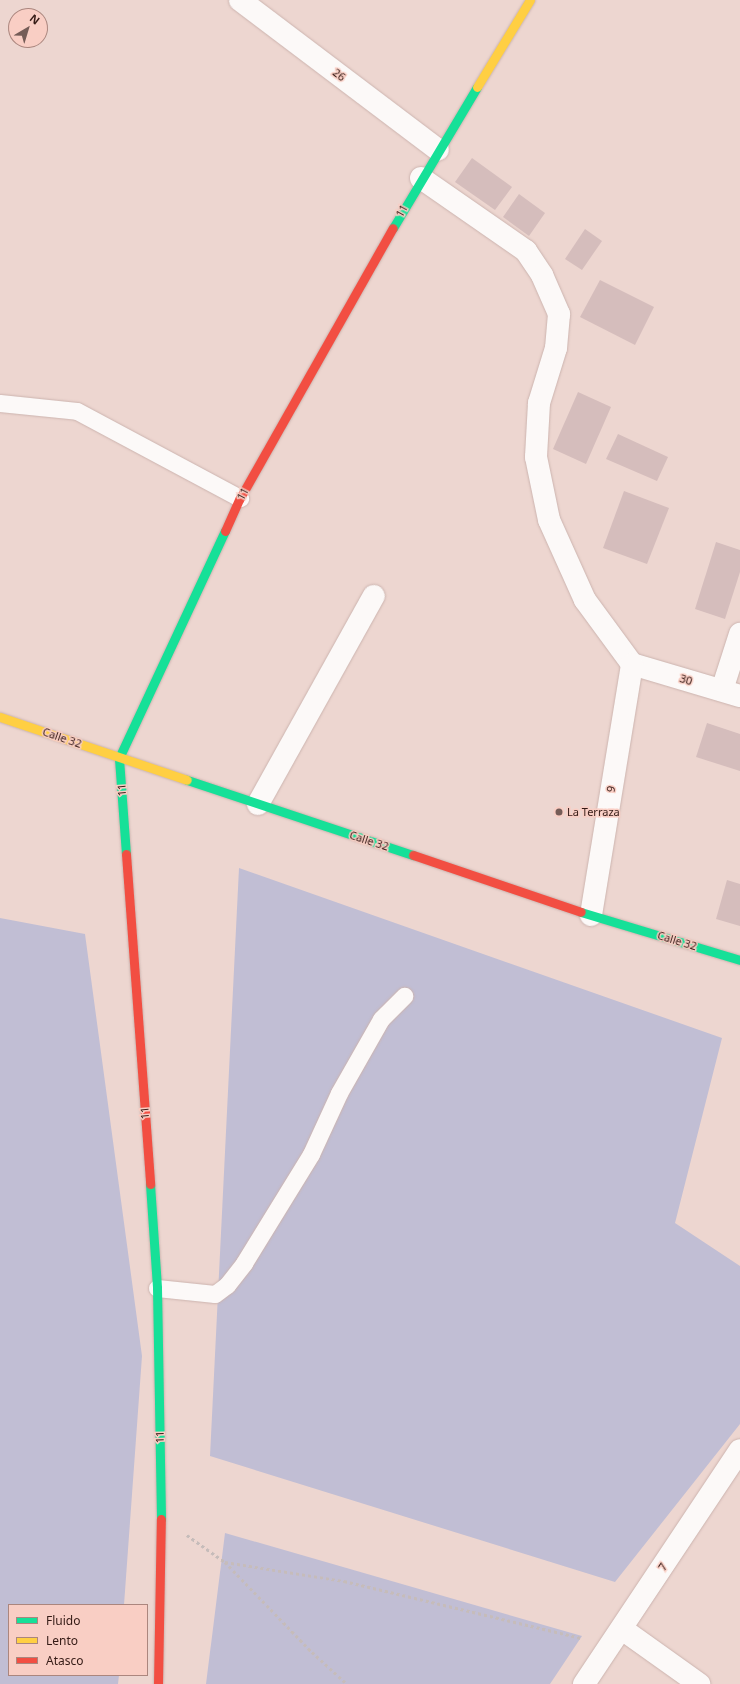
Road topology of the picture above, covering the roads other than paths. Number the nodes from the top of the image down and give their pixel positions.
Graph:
1 (240, 0) edge
2 (530, 0) edge
3 (438, 150) junction
4 (421, 178) junction
5 (0, 403) edge
6 (240, 498) junction
7 (374, 596) dead end
8 (740, 634) edge
9 (632, 664) junction
10 (731, 693) edge
11 (0, 717) edge
12 (120, 758) junction
13 (258, 804) junction
14 (591, 915) junction
15 (740, 960) edge
16 (404, 996) dead end
17 (157, 1288) junction
18 (740, 1450) edge
19 (616, 1637) junction
20 (158, 1684) edge
21 (584, 1684) edge
22 (699, 1684) edge

1 - 3 street, 26
2 - 3 street, 11
3 - 4 street, 11
4 - 6 street, 11
4 - 9 street
5 - 6 lane
6 - 12 street, 11
7 - 13 street
8 - 10 street
9 - 10 street, 30
9 - 14 street, 9
11 - 12 street, Calle 32
12 - 13 street, Calle 32
12 - 17 street, 11
13 - 14 street, Calle 32
14 - 15 street, Calle 32
16 - 17 lane
17 - 20 street, 11
18 - 19 street, 7
19 - 21 street, 7
19 - 22 street

